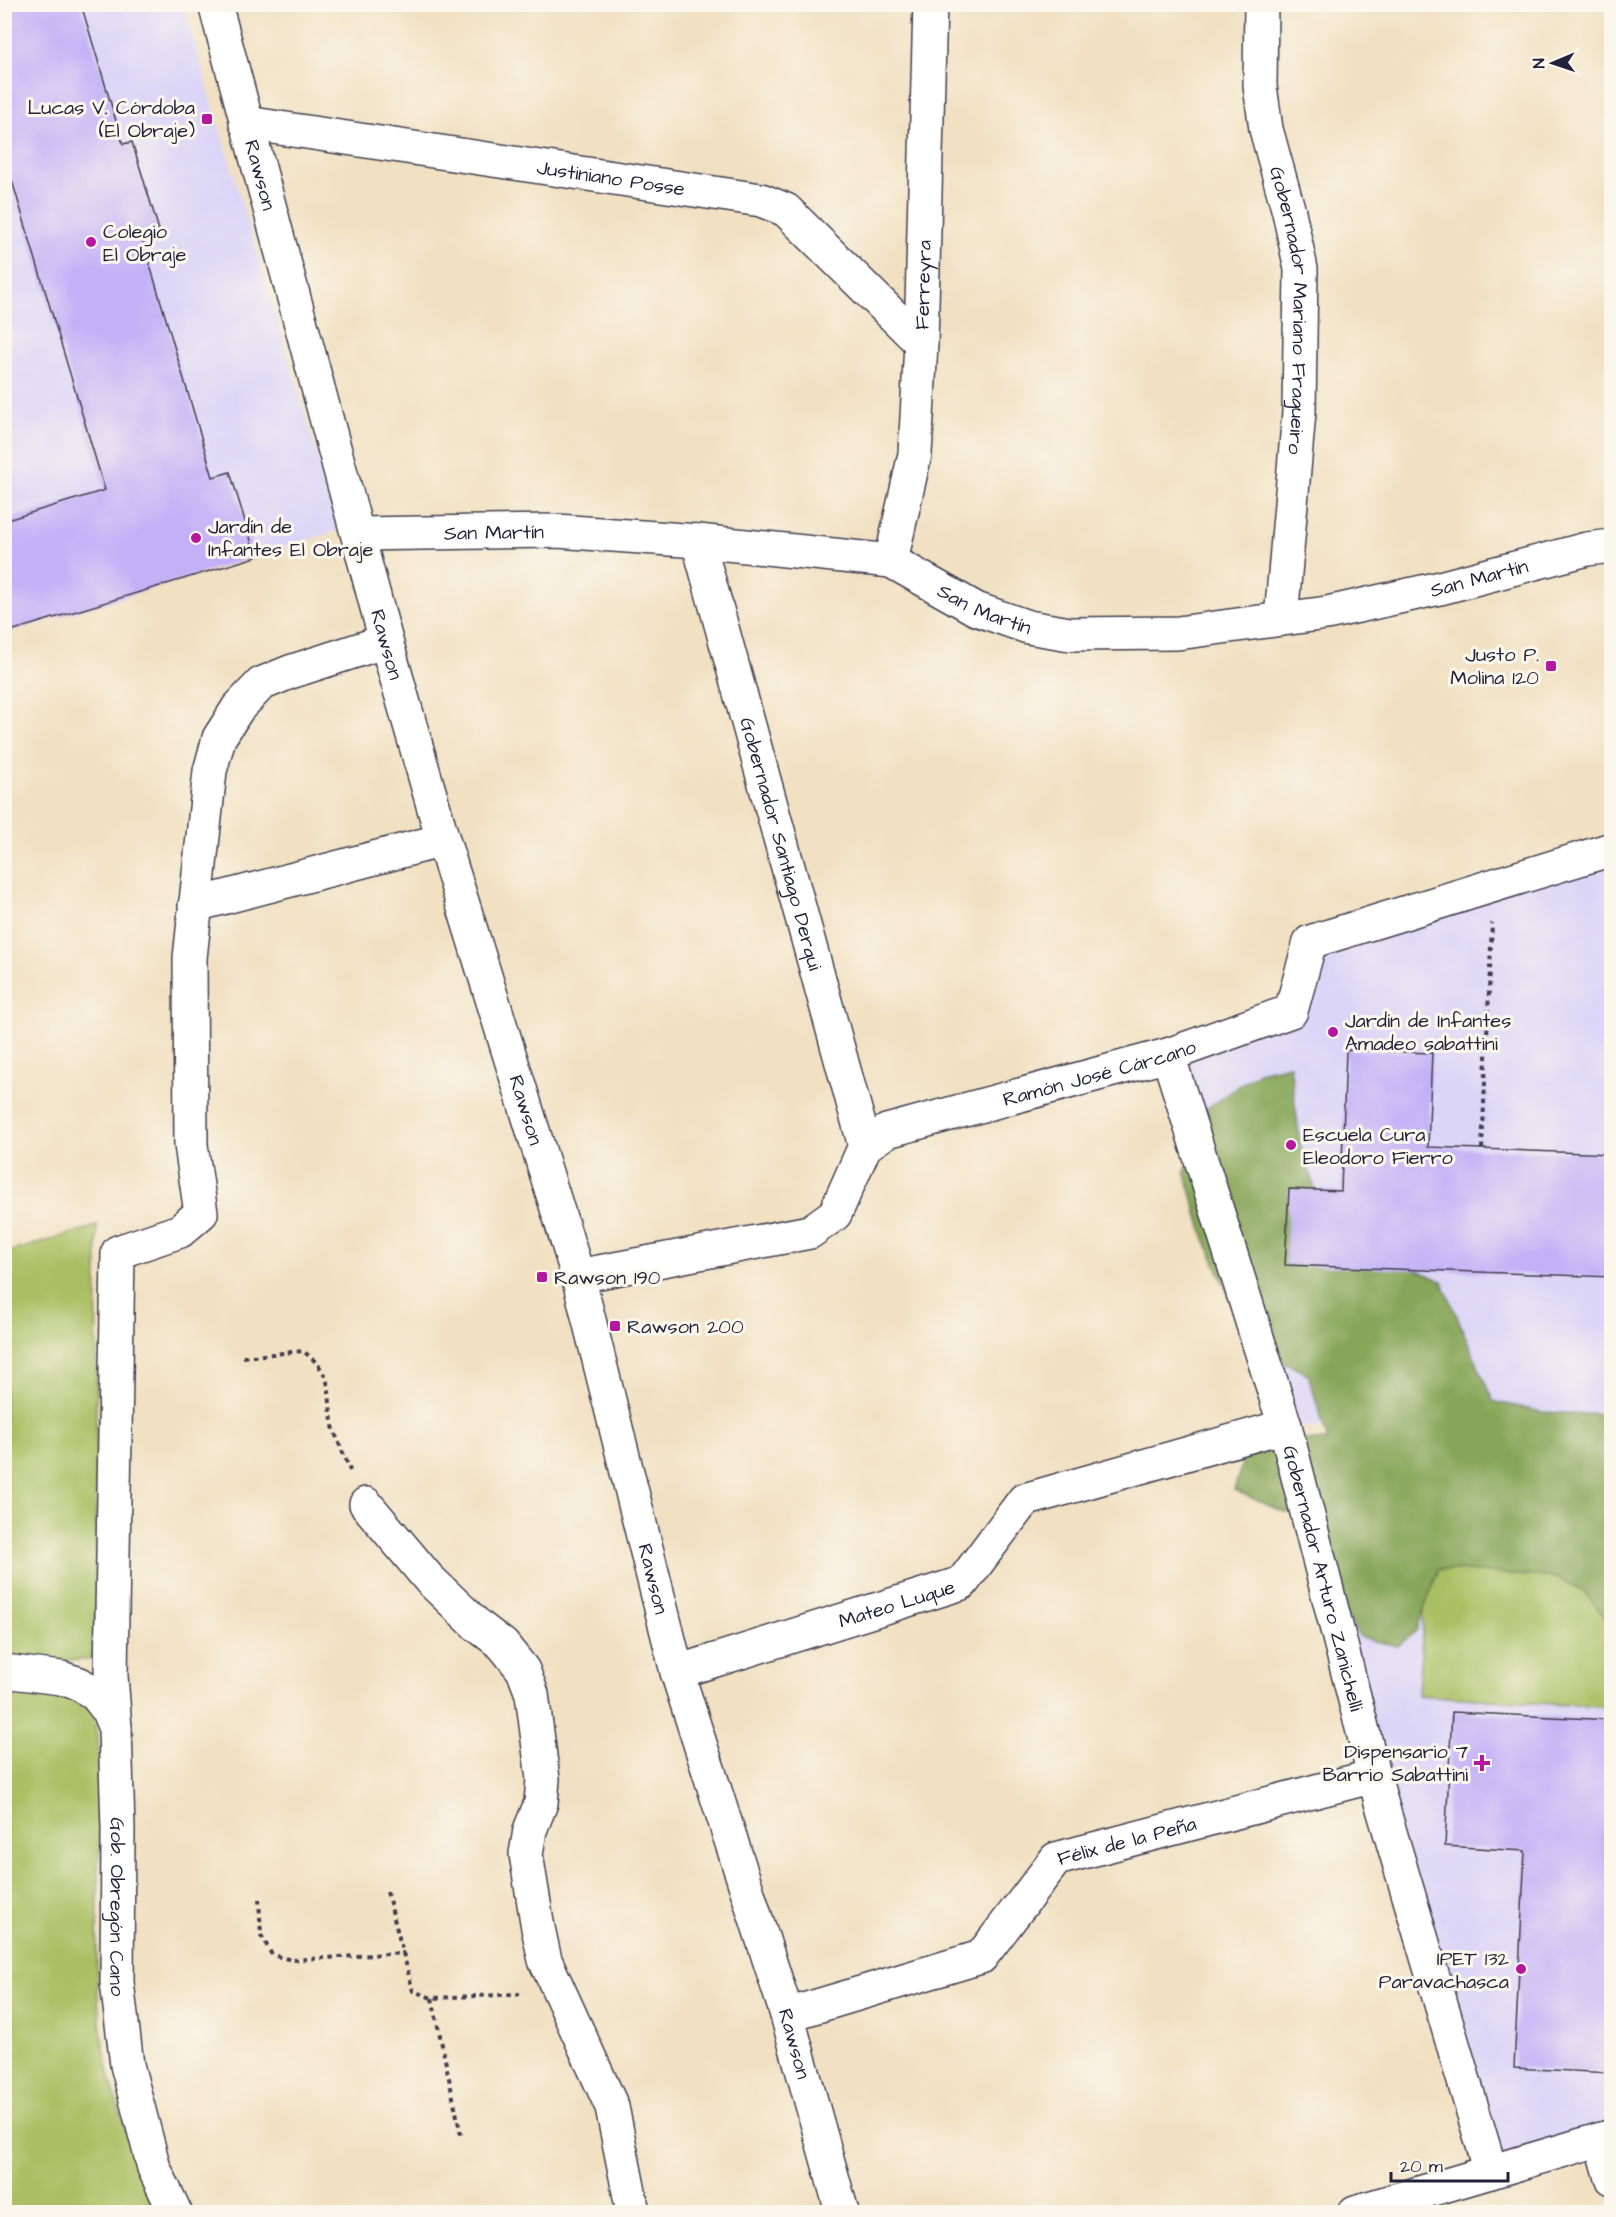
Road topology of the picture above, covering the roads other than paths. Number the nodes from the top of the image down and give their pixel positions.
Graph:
1 (215, 4) edge
2 (930, 4) edge
3 (1261, 4) edge
4 (246, 123) junction
5 (921, 343) junction
6 (359, 534) junction
7 (698, 542) junction
8 (1611, 546) edge
9 (891, 561) junction
10 (1281, 619) junction
11 (386, 641) junction
12 (443, 840) junction
13 (1611, 849) edge
14 (195, 905) junction
15 (1168, 1055) junction
16 (865, 1146) junction
17 (578, 1275) junction
18 (1285, 1426) junction
19 (366, 1504) road end
20 (4, 1671) edge
21 (677, 1672) junction
22 (111, 1676) junction
23 (61, 1678) junction
24 (115, 1728) junction
25 (1374, 1776) junction
26 (787, 2015) junction
27 (1606, 2138) edge
28 (1491, 2172) junction
29 (1611, 2178) edge
30 (175, 2212) edge
31 (633, 2212) edge
32 (842, 2212) edge
33 (1355, 2212) edge

1 - 4 street, Rawson
2 - 5 street, Ferreyra
3 - 10 street, Gobernador Mariano Fragueiro
4 - 5 street, Justiniano Posse
4 - 6 street, Rawson
5 - 9 street, Ferreyra
6 - 7 street, San Martín
6 - 11 street, Rawson
7 - 9 street, San Martín
7 - 16 street, Gobernador Santiago Derqui
8 - 10 street, San Martín
9 - 10 street, San Martín
11 - 12 street, Rawson
11 - 14 street
12 - 14 street
12 - 17 street, Rawson
13 - 15 street, Ramón José Cárcano
14 - 22 street
15 - 16 street, Ramón José Cárcano
15 - 18 street, Gobernador Arturo Zanichelli
16 - 17 street
17 - 21 street, Rawson
18 - 21 street, Mateo Luque
18 - 25 street, Gobernador Arturo Zanichelli
19 - 31 street
20 - 23 street, Gob. Obregón Cano
21 - 26 street, Rawson
22 - 23 street
22 - 24 street
23 - 24 street, Gob. Obregón Cano
24 - 30 street, Gob. Obregón Cano
25 - 26 street, Félix de la Peña
25 - 28 street, Gobernador Arturo Zanichelli
26 - 32 street, Rawson
27 - 28 street
27 - 29 street
28 - 33 street

